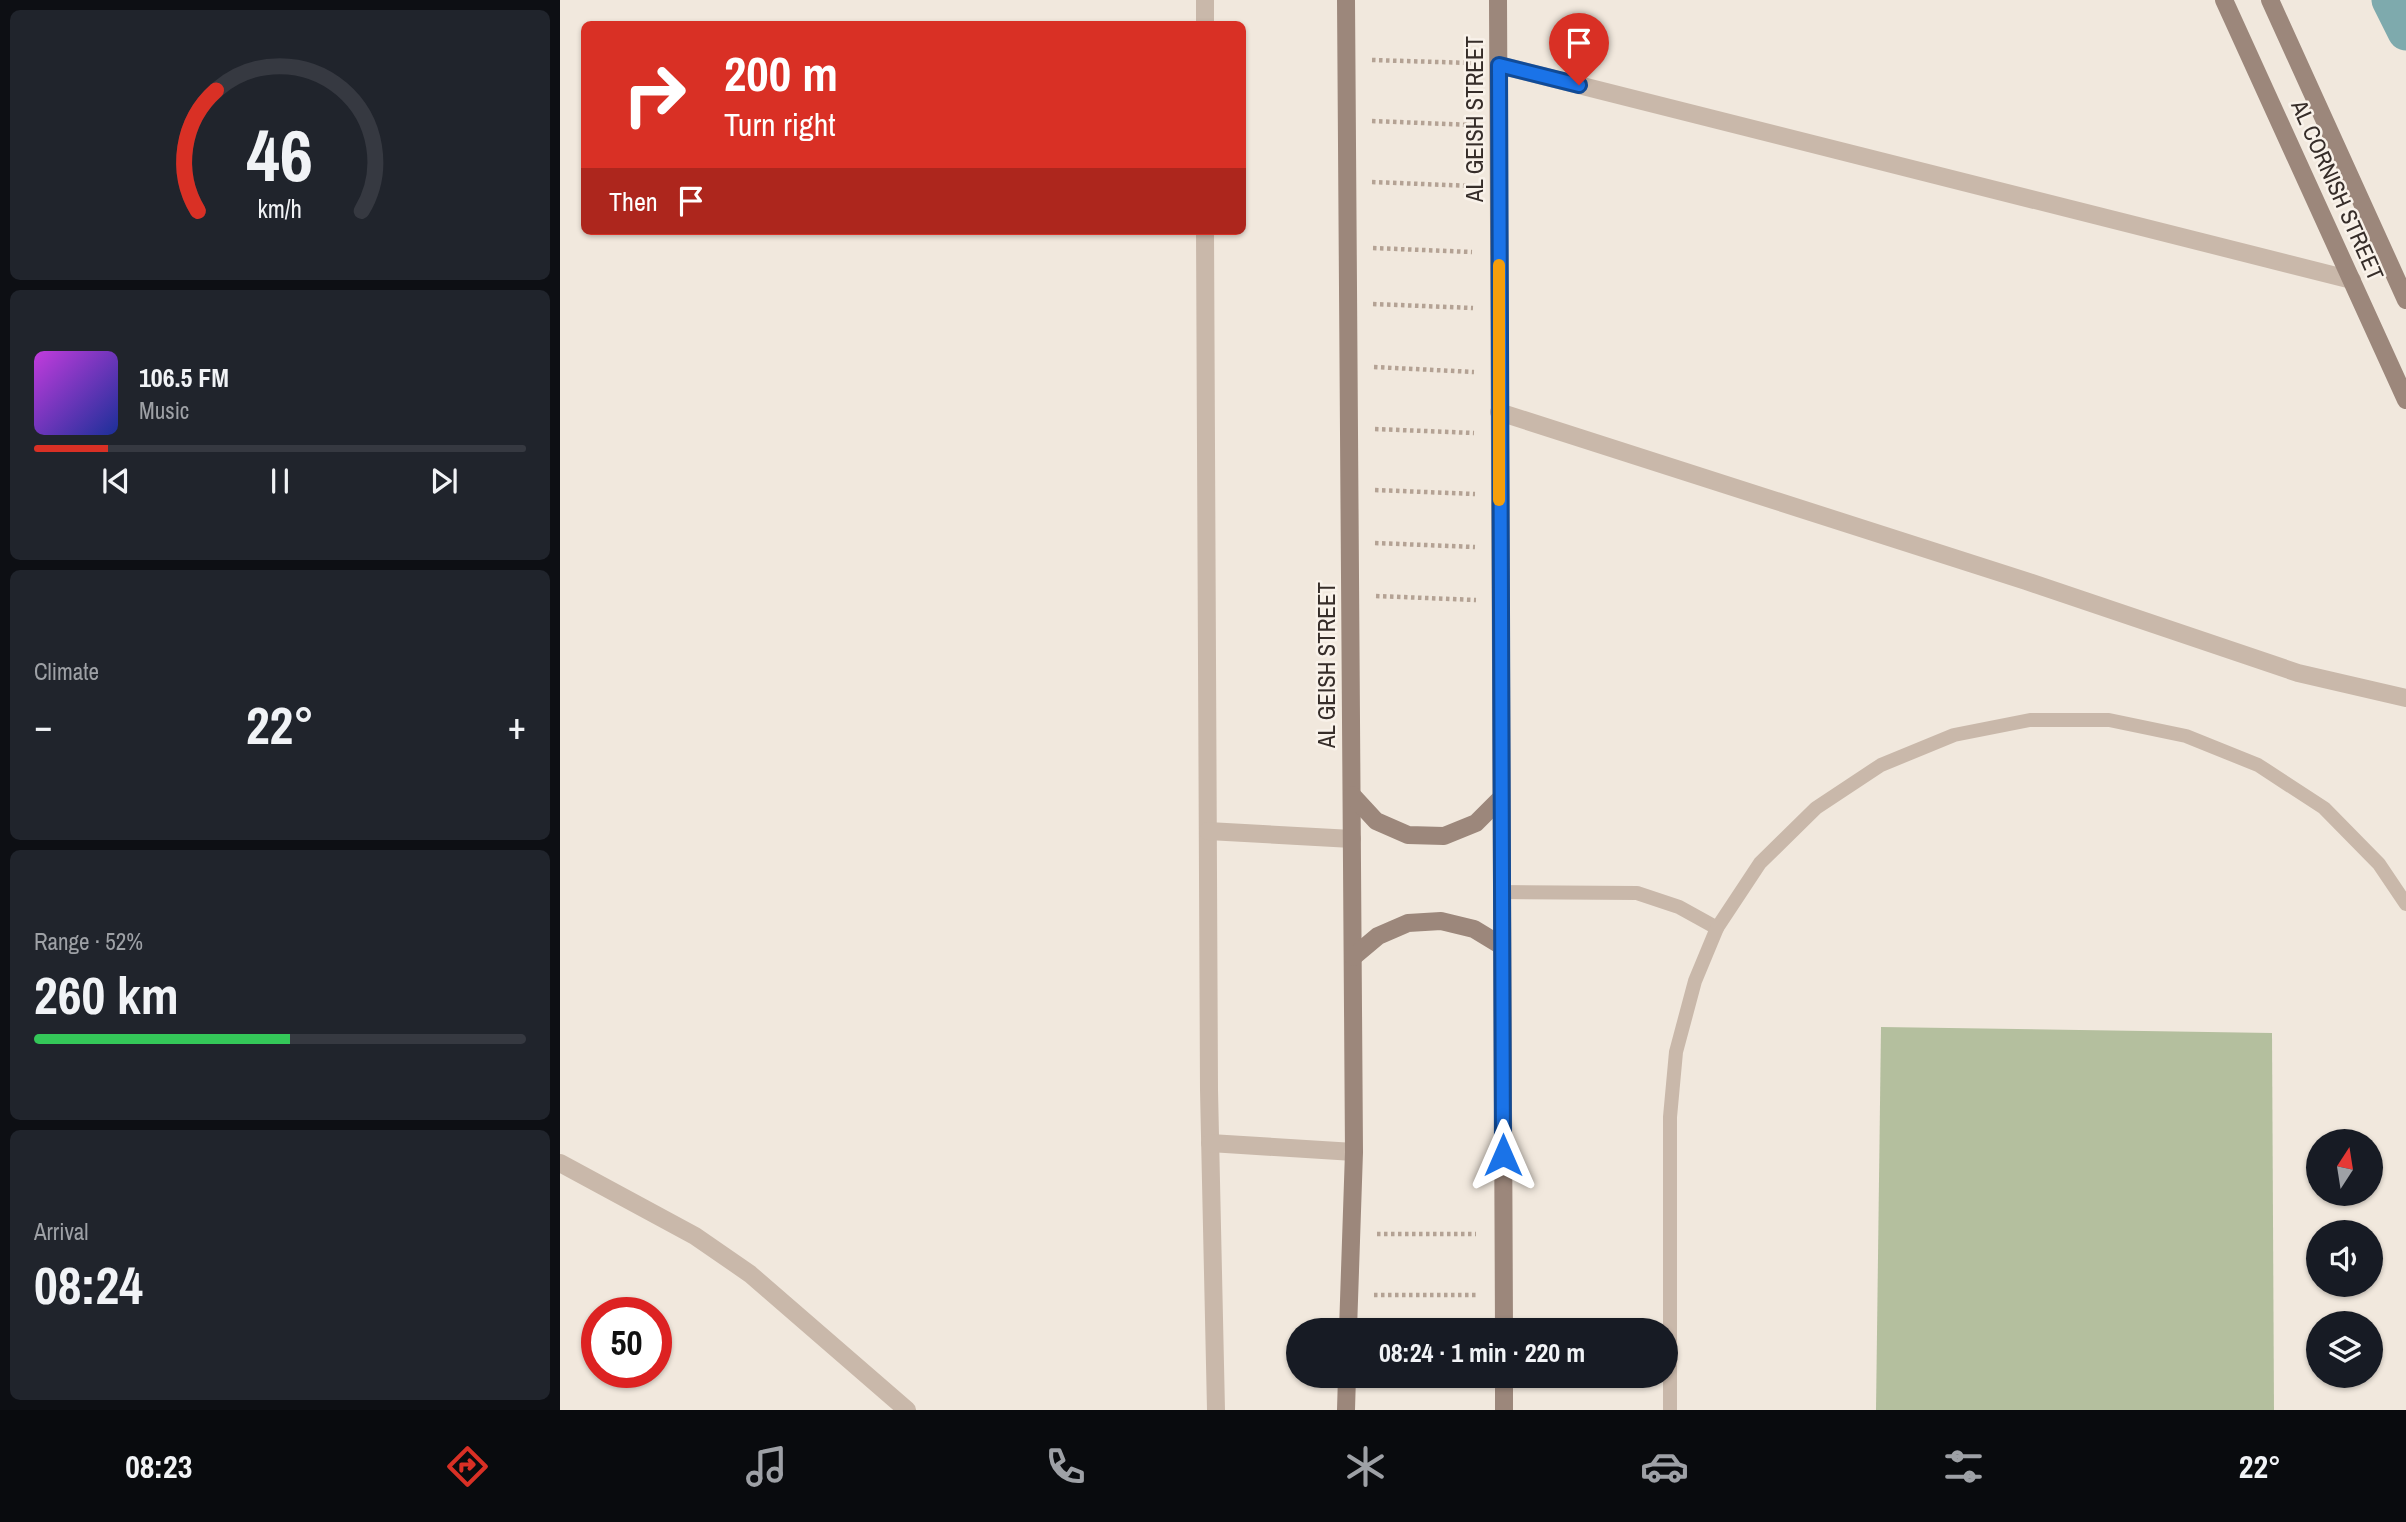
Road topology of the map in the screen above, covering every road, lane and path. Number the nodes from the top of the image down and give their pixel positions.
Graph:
1 (1205, 0) edge
2 (1346, 0) edge
3 (1498, 0) edge
4 (2224, 0) edge
5 (2270, 0) edge
6 (1205, 21) edge
7 (1346, 59) junction
8 (1499, 65) junction
9 (1347, 120) junction
10 (1499, 126) junction
11 (1347, 181) junction
12 (1499, 187) junction
13 (1205, 235) edge
14 (1347, 247) junction
15 (1499, 253) junction
16 (2352, 280) junction
17 (2406, 300) edge
18 (1348, 303) junction
19 (1499, 309) junction
20 (1349, 366) junction
21 (1499, 373) junction
22 (2406, 400) edge
23 (1499, 412) junction
24 (1349, 427) junction
25 (1499, 434) junction
26 (1350, 488) junction
27 (1499, 495) junction
28 (1350, 542) junction
29 (1500, 548) junction
30 (1350, 595) junction
31 (1500, 601) junction
32 (2406, 698) edge
33 (1352, 796) junction
34 (1501, 798) junction
35 (1208, 831) junction
36 (1352, 839) junction
37 (1502, 892) junction
38 (2406, 904) edge
39 (1717, 928) junction
40 (1502, 946) junction
41 (1353, 957) junction
42 (1210, 1143) junction
43 (1353, 1152) junction
44 (560, 1163) edge
45 (1351, 1234) junction
46 (1503, 1234) junction
47 (1349, 1295) junction
48 (1504, 1295) junction
49 (1348, 1318) edge
50 (1504, 1318) edge
51 (1347, 1388) edge
52 (1504, 1388) edge
53 (906, 1410) edge
54 (1216, 1410) edge
55 (1346, 1410) edge
56 (1504, 1410) edge
57 (1670, 1410) edge

1 - 6 street
2 - 7 main road, AL GEISH STREET
3 - 8 main road, AL GEISH STREET
4 - 16 main road, AL CORNISH STREET
5 - 17 main road, AL CORNISH STREET
7 - 8 path
7 - 9 main road, AL GEISH STREET
8 - 10 main road, AL GEISH STREET
8 - 16 street
9 - 10 path
9 - 11 main road, AL GEISH STREET
10 - 12 main road, AL GEISH STREET
11 - 12 path
11 - 14 main road, AL GEISH STREET
12 - 15 main road, AL GEISH STREET
13 - 35 street
14 - 15 path
14 - 18 main road, AL GEISH STREET
15 - 19 main road, AL GEISH STREET
16 - 22 main road, AL CORNISH STREET
18 - 19 path
18 - 20 main road, AL GEISH STREET
19 - 21 main road, AL GEISH STREET
20 - 21 path
20 - 24 main road, AL GEISH STREET
21 - 23 main road, AL GEISH STREET
23 - 25 main road, AL GEISH STREET
23 - 32 street
24 - 25 path
24 - 26 main road, AL GEISH STREET
25 - 27 main road, AL GEISH STREET
26 - 27 path
26 - 28 main road, AL GEISH STREET
27 - 29 main road, AL GEISH STREET
28 - 29 path
28 - 30 main road, AL GEISH STREET
29 - 31 main road, AL GEISH STREET
30 - 31 path
30 - 33 main road, AL GEISH STREET
31 - 34 main road, AL GEISH STREET
33 - 34 main road
33 - 36 main road, AL GEISH STREET
34 - 37 main road, AL GEISH STREET
35 - 36 street
35 - 42 street
36 - 41 main road, AL GEISH STREET
37 - 39 lane
37 - 40 main road, AL GEISH STREET
38 - 39 lane
39 - 57 lane
40 - 41 main road
40 - 46 main road, AL GEISH STREET
41 - 43 main road, AL GEISH STREET
42 - 43 street
42 - 54 street
43 - 45 main road, AL GEISH STREET
44 - 53 street
45 - 46 path
45 - 47 main road, AL GEISH STREET
46 - 48 main road, AL GEISH STREET
47 - 48 path
47 - 49 main road, AL GEISH STREET
48 - 50 main road, AL GEISH STREET
51 - 55 main road
52 - 56 main road

